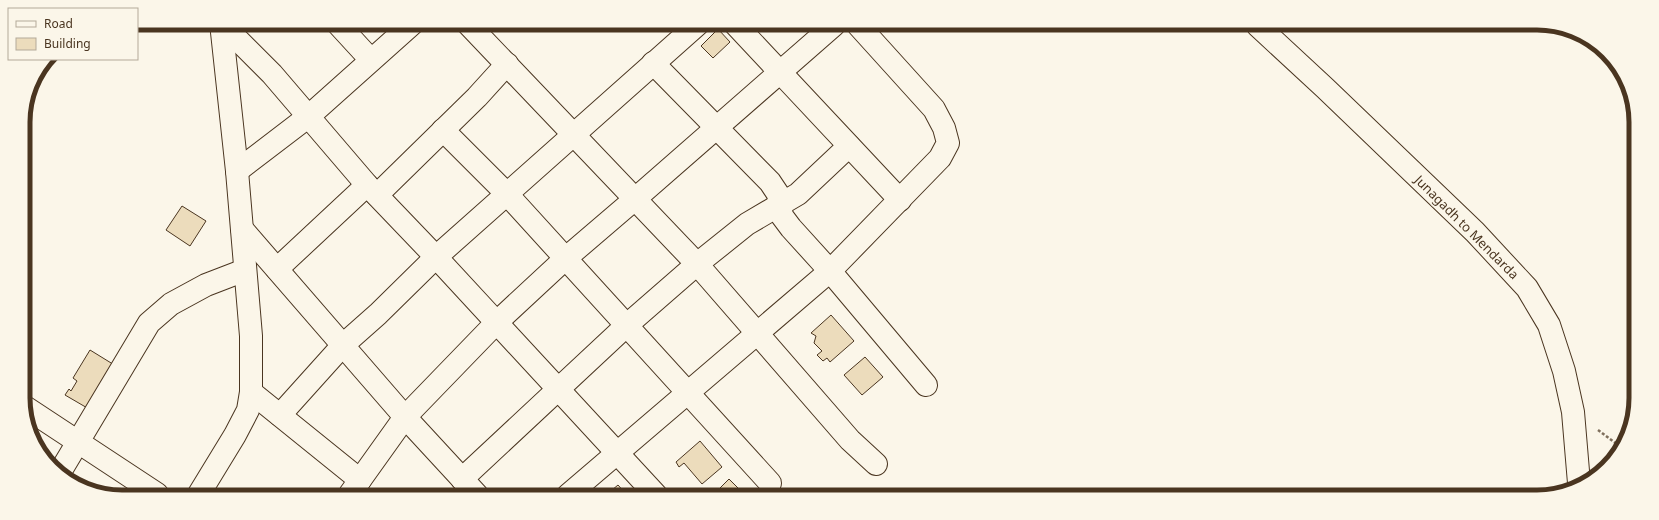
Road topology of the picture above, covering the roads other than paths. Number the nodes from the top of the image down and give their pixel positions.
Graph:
1 (222, 30) edge
2 (228, 30) edge
3 (343, 30) edge
4 (405, 30) edge
5 (474, 30) edge
6 (691, 30) edge
7 (741, 30) edge
8 (828, 30) edge
9 (863, 30) edge
10 (1262, 30) edge
11 (371, 60) junction
12 (654, 63) junction
13 (507, 64) junction
14 (780, 73) junction
15 (309, 116) junction
16 (718, 127) junction
17 (443, 130) junction
18 (573, 134) junction
19 (849, 146) junction
20 (236, 171) junction
21 (372, 190) junction
22 (506, 193) junction
23 (636, 199) junction
24 (900, 200) junction
25 (780, 206) junction
26 (242, 229) junction
27 (436, 257) junction
28 (566, 258) junction
29 (697, 264) junction
30 (277, 269) junction
31 (245, 270) junction
32 (830, 271) junction
33 (496, 323) junction
34 (627, 325) junction
35 (757, 334) junction
36 (343, 345) junction
37 (926, 386) dead end
38 (559, 389) junction
39 (251, 392) junction
40 (687, 393) junction
41 (31, 411) edge
42 (280, 415) junction
43 (405, 417) junction
44 (78, 442) junction
45 (618, 452) junction
46 (876, 464) dead end
47 (62, 468) edge
48 (462, 479) junction
49 (1579, 481) edge
50 (770, 483) dead end
51 (355, 487) edge
52 (151, 490) edge
53 (201, 490) edge
54 (473, 490) edge
55 (574, 490) edge
56 (652, 490) edge

1 - 20 street
2 - 15 street
3 - 11 street
4 - 11 street
5 - 13 street
6 - 12 street
7 - 14 street
8 - 14 street
9 - 24 street
10 - 49 street, Junagadh to Mendarda
11 - 15 street
12 - 16 street
12 - 18 street
13 - 17 street
13 - 18 street
14 - 16 street
14 - 19 street
15 - 20 street
15 - 21 street
16 - 23 street
16 - 25 street
17 - 21 street
17 - 22 street
18 - 22 street
18 - 23 street
19 - 24 street
19 - 25 street
20 - 26 street
21 - 27 street
21 - 30 street
22 - 27 street
22 - 28 street
23 - 28 street
23 - 29 street
24 - 32 street
25 - 29 street
25 - 32 street
26 - 30 street
26 - 31 street
27 - 33 street
27 - 36 street
28 - 33 street
28 - 34 street
29 - 34 street
29 - 35 street
30 - 36 street
31 - 39 street
31 - 44 street
32 - 35 street
32 - 37 street
33 - 38 street
33 - 43 street
34 - 38 street
34 - 40 street
35 - 40 street
35 - 46 street
36 - 42 street
36 - 43 street
38 - 45 street
38 - 48 street
39 - 42 street
39 - 53 street
40 - 45 street
40 - 50 street
41 - 44 street
42 - 51 street
43 - 48 street
43 - 51 street
44 - 47 street
44 - 52 street
45 - 55 street
45 - 56 street
48 - 54 street

